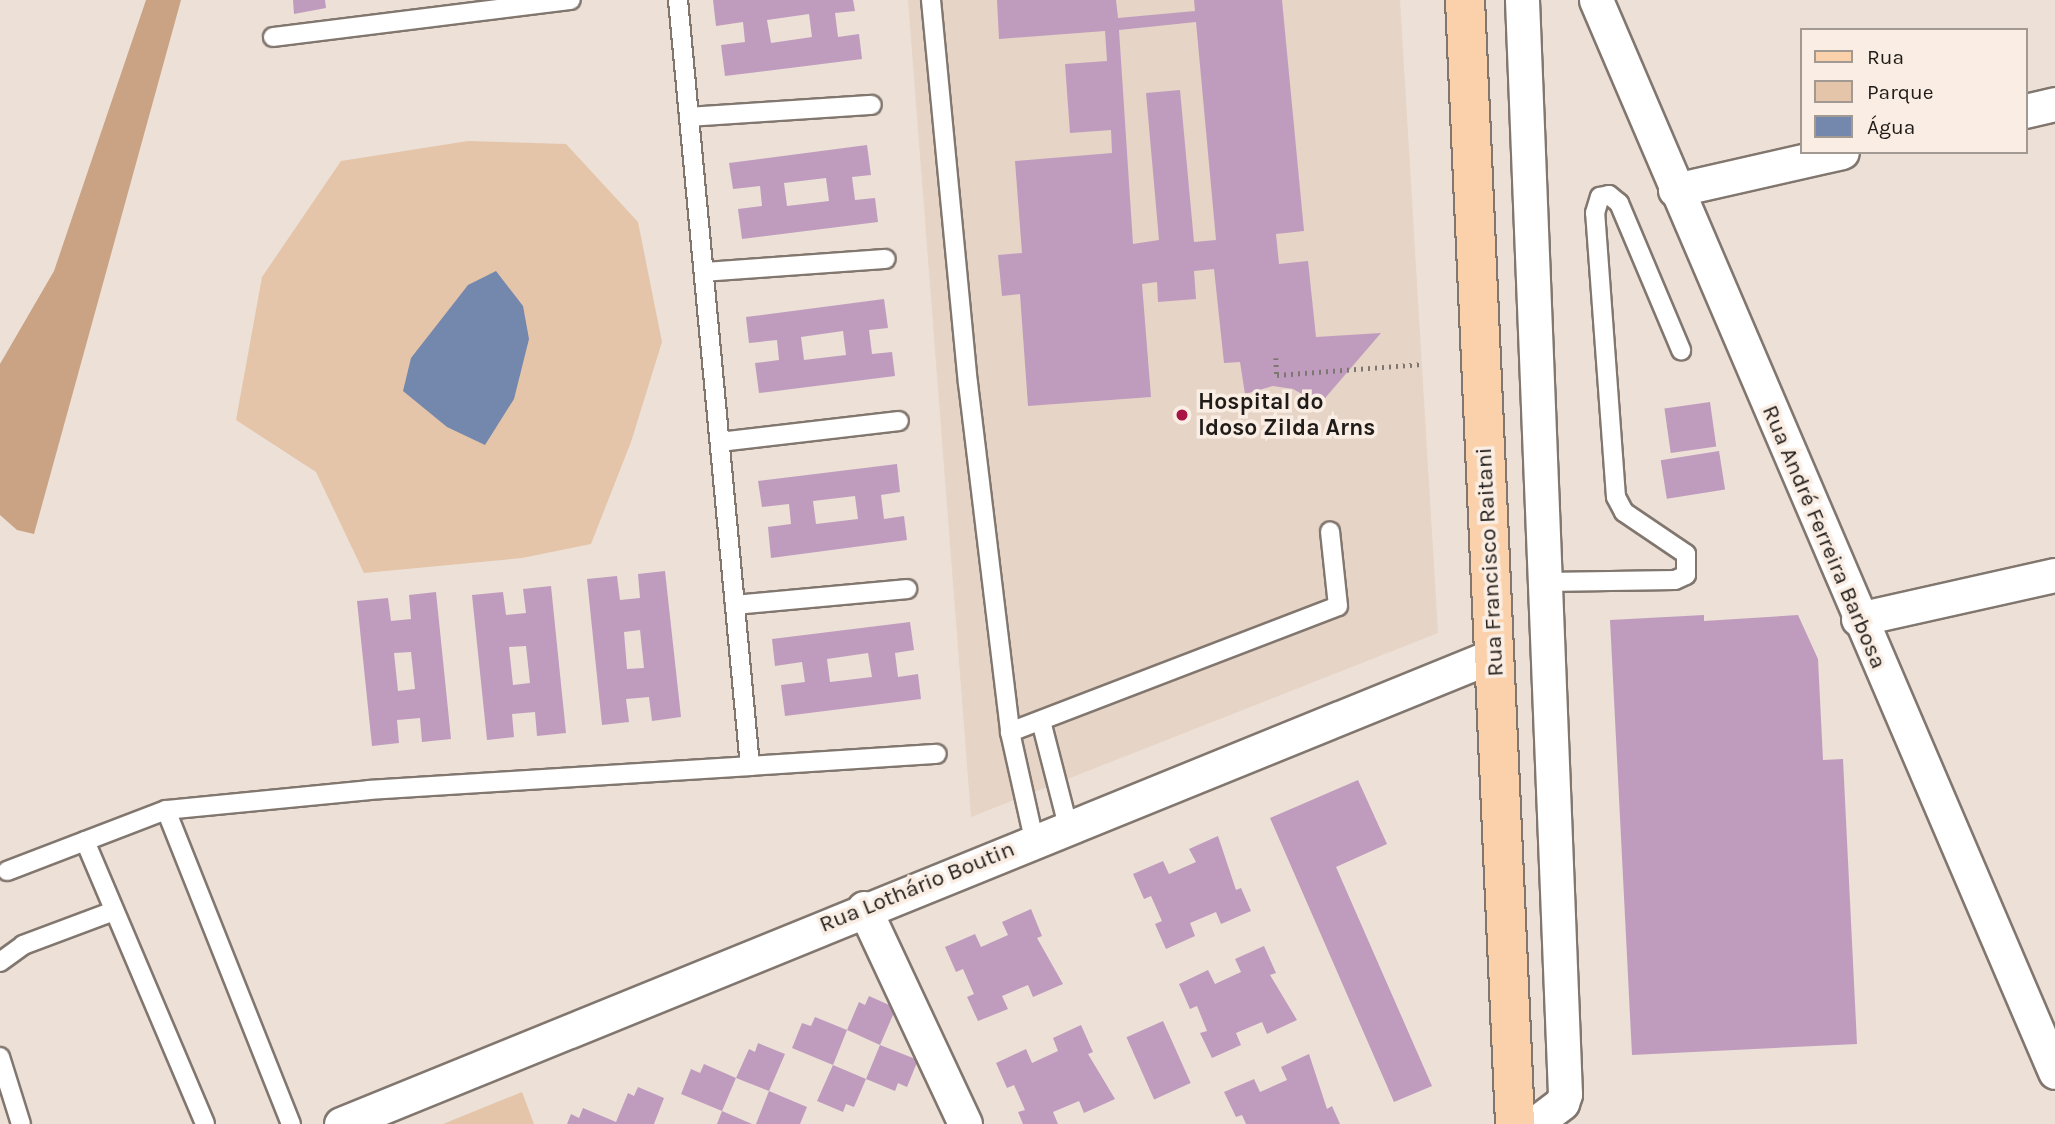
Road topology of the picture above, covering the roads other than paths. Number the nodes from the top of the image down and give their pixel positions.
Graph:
1 (572, 0) edge
2 (678, 0) edge
3 (931, 0) edge
4 (1465, 0) edge
5 (1522, 0) edge
6 (1596, 0) edge
7 (273, 37) dead end
8 (2055, 104) edge
9 (872, 105) dead end
10 (2027, 111) edge
11 (689, 117) junction
12 (1833, 154) edge
13 (1675, 190) junction
14 (886, 259) dead end
15 (704, 271) junction
16 (1681, 350) dead end
17 (899, 421) dead end
18 (720, 442) junction
19 (1330, 531) dead end
20 (2055, 575) edge
21 (1546, 582) junction
22 (907, 589) dead end
23 (734, 605) junction
24 (1858, 619) junction
25 (1494, 655) junction
26 (1041, 721) junction
27 (1010, 732) junction
28 (937, 754) dead end
29 (750, 766) junction
30 (166, 810) junction
31 (1068, 825) junction
32 (1034, 839) junction
33 (85, 841) junction
34 (7, 871) dead end
35 (864, 908) junction
36 (114, 911) junction
37 (0, 962) edge
38 (0, 1057) edge
39 (2052, 1058) edge
40 (22, 1124) edge
41 (205, 1124) edge
42 (291, 1124) edge
43 (341, 1124) edge
44 (965, 1124) edge
45 (1515, 1124) edge
46 (1534, 1124) edge

1 - 7 lane
2 - 11 lane
3 - 27 lane
4 - 25 main road, Rua Francisco Raitani
5 - 21 street
6 - 13 street, Rua André Ferreira Barbosa
8 - 10 street
9 - 11 lane
11 - 15 lane
12 - 13 street
13 - 24 street, Rua André Ferreira Barbosa
14 - 15 lane
15 - 18 lane
16 - 21 lane
17 - 18 lane
18 - 23 lane
19 - 26 lane
20 - 24 street
21 - 46 street
22 - 23 lane
23 - 29 lane
24 - 39 street, Rua André Ferreira Barbosa
25 - 31 street, Rua Lothário Boutin
25 - 45 main road, Rua Francisco Raitani
26 - 27 lane
26 - 31 lane
27 - 32 lane
28 - 29 lane
29 - 30 lane
30 - 33 lane
30 - 42 lane
31 - 32 street, Rua Lothário Boutin
32 - 35 street, Rua Lothário Boutin
33 - 34 lane
33 - 36 lane
35 - 43 street, Rua Lothário Boutin
35 - 44 street
36 - 37 lane
36 - 41 lane
38 - 40 lane

